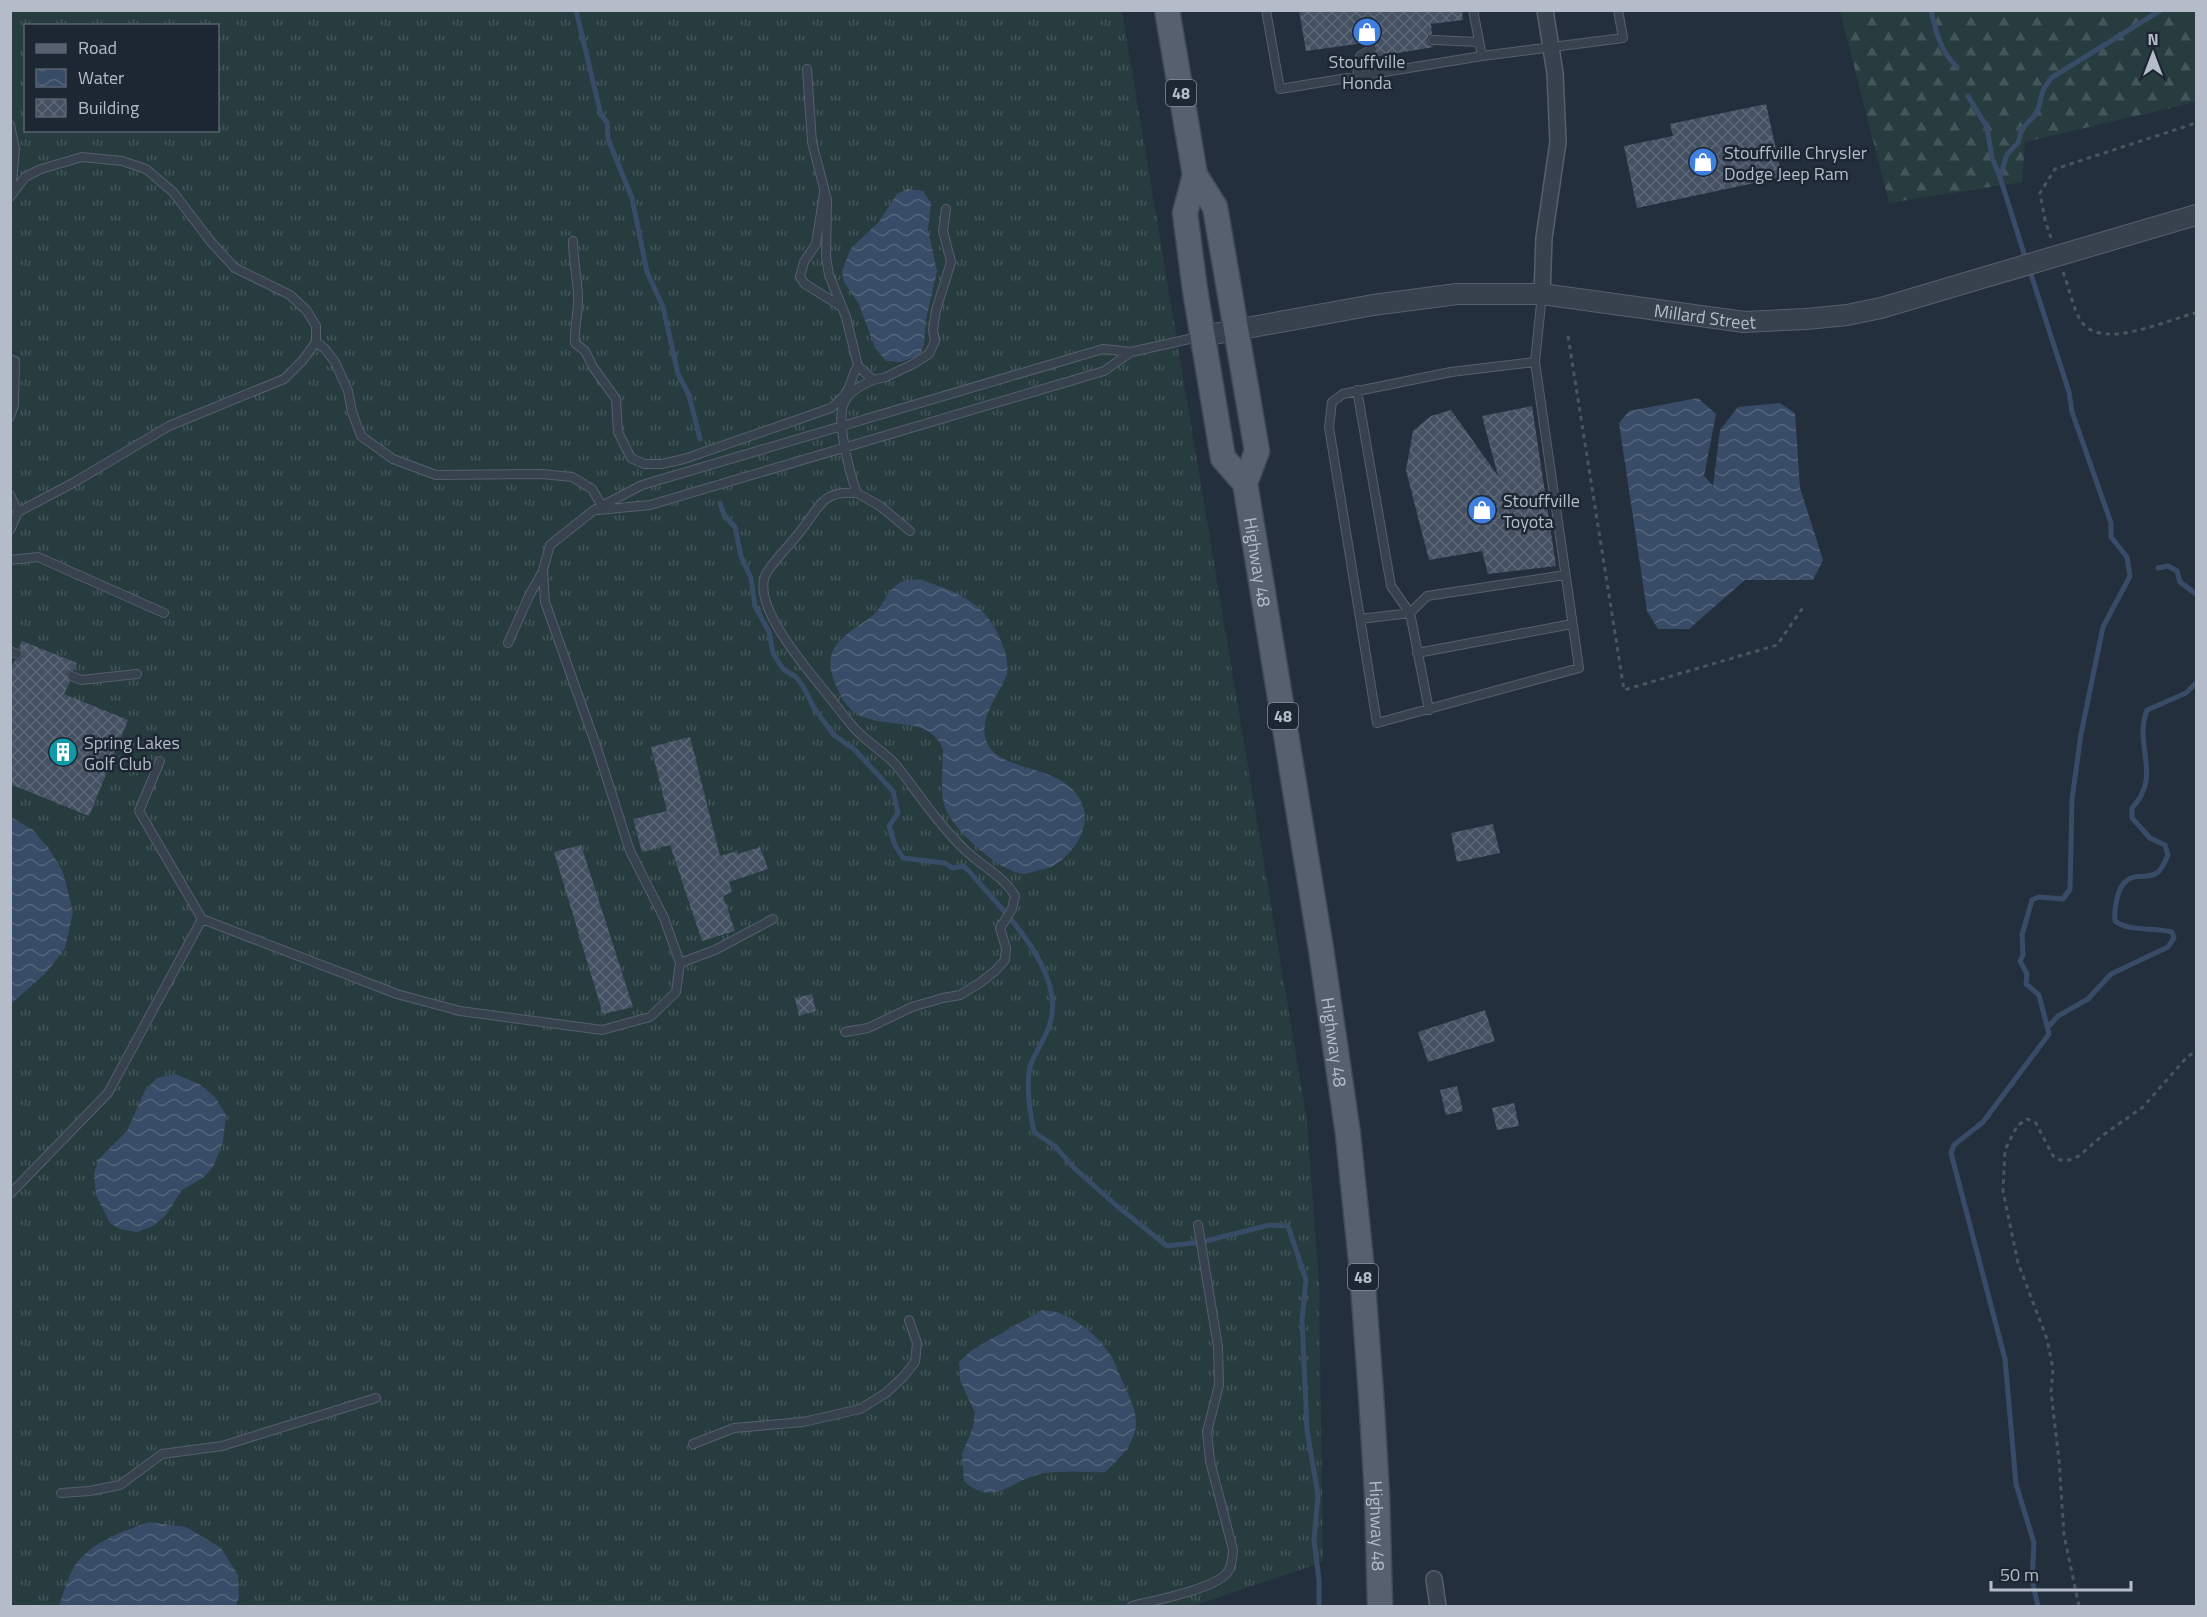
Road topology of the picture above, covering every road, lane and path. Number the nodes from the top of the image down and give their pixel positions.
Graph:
1 (1167, 10) edge
2 (1266, 10) edge
3 (1473, 10) edge
4 (1545, 10) edge
5 (1618, 10) edge
6 (1433, 40) dead end
7 (1479, 42) junction
8 (1551, 46) junction
9 (1372, 49) dead end
10 (1482, 56) junction
11 (807, 69) dead end
12 (1357, 76) junction
13 (10, 126) edge
14 (1195, 175) junction
15 (824, 189) junction
16 (11, 196) edge
17 (946, 209) dead end
18 (2196, 215) edge
19 (573, 241) dead end
20 (1542, 294) junction
21 (842, 307) junction
22 (1236, 331) junction
23 (1203, 336) junction
24 (1568, 336) dead end
25 (316, 342) junction
26 (1131, 352) junction
27 (10, 359) edge
28 (1535, 362) junction
29 (858, 366) junction
30 (873, 380) junction
31 (1357, 390) junction
32 (10, 417) edge
33 (841, 426) junction
34 (845, 448) junction
35 (1245, 483) junction
36 (858, 493) junction
37 (10, 495) edge
38 (598, 508) junction
39 (18, 512) junction
40 (10, 530) edge
41 (910, 531) dead end
42 (10, 560) edge
43 (543, 570) junction
44 (1565, 575) junction
45 (1804, 606) dead end
46 (164, 613) dead end
47 (1410, 613) junction
48 (1360, 619) junction
49 (1572, 624) junction
50 (508, 643) dead end
51 (1417, 653) junction
52 (137, 674) dead end
53 (72, 676) dead end
54 (1429, 710) junction
55 (160, 760) dead end
56 (202, 919) junction
57 (773, 919) dead end
58 (680, 963) junction
59 (845, 1032) dead end
60 (2196, 1051) edge
61 (10, 1194) edge
62 (1198, 1227) dead end
63 (909, 1320) dead end
64 (376, 1398) dead end
65 (693, 1444) dead end
66 (61, 1493) dead end
67 (1434, 1580) dead end
68 (1132, 1606) edge
69 (1380, 1606) edge
70 (1438, 1606) edge
71 (2079, 1606) edge

1 - 14 main road, Highway 48 / 48
2 - 12 lane
3 - 7 lane
4 - 8 street
5 - 8 lane
6 - 7 lane
7 - 10 lane
8 - 10 lane
8 - 20 street
9 - 12 lane
10 - 12 lane
11 - 15 lane
13 - 16 lane
14 - 22 main road, Highway 48 / 48
14 - 23 main road, Highway 48 / 48
15 - 21 lane
15 - 21 lane
16 - 25 lane
17 - 30 lane
18 - 20 street, Millard Street, bridge
19 - 29 lane
20 - 22 street, Millard Street
20 - 28 lane
21 - 29 lane
22 - 23 street, Millard Street
22 - 35 main road, Highway 48 / 48
23 - 26 lane
23 - 35 main road, Highway 48 / 48
24 - 45 path
25 - 38 lane
25 - 39 lane
26 - 33 lane
26 - 34 lane
27 - 32 lane
28 - 31 lane
28 - 44 lane
29 - 30 lane
30 - 33 lane
31 - 47 lane
31 - 48 lane
33 - 34 lane
33 - 38 lane
34 - 36 lane
34 - 38 lane
35 - 69 main road, Highway 48 / 48
36 - 41 lane
36 - 59 lane
37 - 39 lane
38 - 43 lane
39 - 40 lane
42 - 46 lane
43 - 50 lane
43 - 58 lane
44 - 47 lane
44 - 49 lane
47 - 48 lane
47 - 51 lane
48 - 54 lane
49 - 51 lane
49 - 54 lane
51 - 54 lane
52 - 53 lane
55 - 56 lane
56 - 58 lane
56 - 61 lane
57 - 58 lane
60 - 71 path
62 - 68 lane
63 - 65 lane
64 - 66 lane
67 - 70 street

